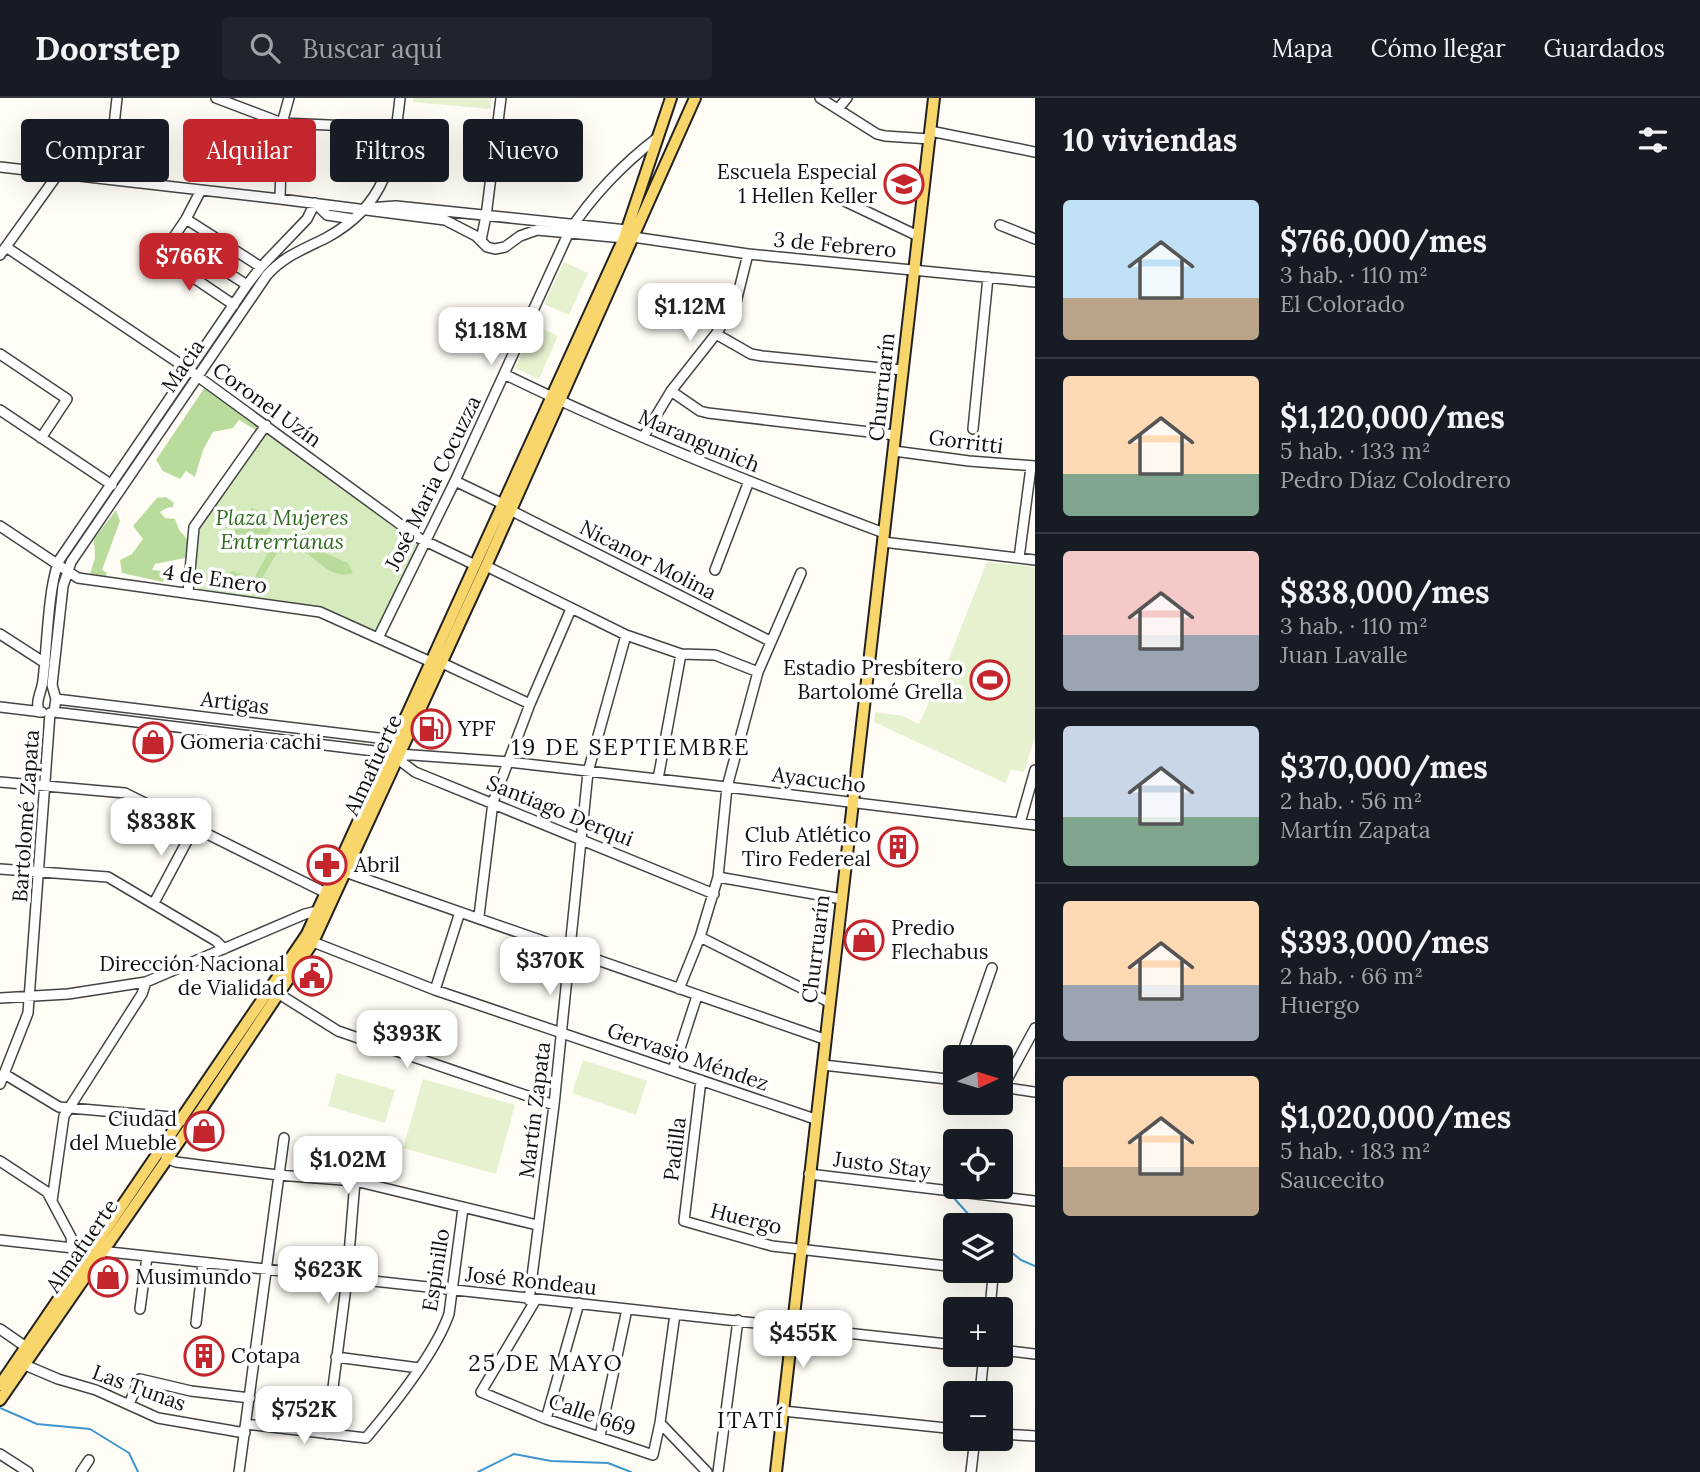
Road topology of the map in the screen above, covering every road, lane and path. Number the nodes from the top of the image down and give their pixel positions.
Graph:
1 (117, 98) edge
2 (216, 98) edge
3 (289, 98) edge
4 (400, 98) edge
5 (501, 98) edge
6 (671, 98) edge
7 (695, 98) edge
8 (820, 98) edge
9 (847, 98) edge
10 (934, 98) edge
11 (838, 109) junction
12 (115, 119) edge
13 (271, 119) edge
14 (283, 119) edge
15 (398, 119) edge
16 (930, 135) junction
17 (659, 137) junction
18 (1035, 152) edge
19 (0, 167) edge
20 (21, 170) edge
21 (52, 182) edge
22 (133, 182) edge
23 (280, 182) edge
24 (382, 182) edge
25 (201, 190) junction
26 (836, 197) dead end
27 (280, 199) junction
28 (314, 203) junction
29 (364, 209) junction
30 (486, 216) junction
31 (506, 217) junction
32 (186, 219) junction
33 (353, 219) junction
34 (1000, 225) dead end
35 (571, 228) junction
36 (628, 235) junction
37 (918, 236) junction
38 (0, 237) edge
39 (174, 238) junction
40 (1035, 239) edge
41 (481, 240) junction
42 (512, 241) junction
43 (9, 242) junction
44 (148, 247) dead end
45 (748, 254) junction
46 (0, 255) edge
47 (161, 256) junction
48 (261, 267) junction
49 (914, 270) junction
50 (988, 277) junction
51 (1035, 282) edge
52 (247, 285) junction
53 (233, 305) junction
54 (716, 334) junction
55 (0, 354) edge
56 (903, 370) junction
57 (193, 373) junction
58 (504, 374) junction
59 (671, 391) junction
60 (556, 399) junction
61 (0, 410) edge
62 (266, 425) junction
63 (974, 429) dead end
64 (895, 435) junction
65 (644, 436) junction
66 (41, 438) junction
67 (894, 451) junction
68 (1033, 466) edge
69 (454, 481) junction
70 (749, 481) junction
71 (112, 485) junction
72 (507, 507) junction
73 (0, 526) edge
74 (883, 537) junction
75 (424, 541) junction
76 (1019, 558) junction
77 (1035, 559) edge
78 (57, 565) junction
79 (480, 566) junction
80 (715, 570) dead end
81 (67, 572) junction
82 (801, 573) dead end
83 (188, 593) junction
84 (571, 609) junction
85 (0, 634) edge
86 (626, 635) junction
87 (378, 638) junction
88 (770, 641) junction
89 (681, 654) junction
90 (45, 663) junction
91 (436, 663) junction
92 (758, 672) junction
93 (40, 693) junction
94 (55, 696) junction
95 (530, 704) junction
96 (0, 708) edge
97 (39, 712) junction
98 (52, 713) junction
99 (395, 740) junction
100 (394, 754) junction
101 (509, 762) junction
102 (1035, 770) edge
103 (588, 772) junction
104 (658, 779) junction
105 (0, 782) edge
106 (46, 786) junction
107 (727, 787) junction
108 (493, 802) junction
109 (853, 802) junction
110 (1020, 823) junction
111 (1035, 825) edge
112 (194, 828) junction
113 (583, 839) junction
114 (0, 869) edge
115 (39, 872) junction
116 (345, 872) junction
117 (718, 877) junction
118 (326, 893) junction
119 (713, 894) junction
120 (842, 898) junction
121 (154, 903) junction
122 (317, 911) junction
123 (460, 912) junction
124 (479, 916) junction
125 (700, 937) junction
126 (313, 942) junction
127 (224, 949) junction
128 (569, 950) junction
129 (992, 968) dead end
130 (146, 982) junction
131 (679, 989) junction
132 (435, 990) junction
133 (279, 994) junction
134 (697, 996) junction
135 (0, 998) edge
136 (30, 998) junction
137 (829, 1002) junction
138 (1035, 1028) edge
139 (562, 1032) junction
140 (824, 1039) junction
141 (965, 1045) edge
142 (822, 1065) junction
143 (1013, 1067) edge
144 (673, 1070) junction
145 (6, 1074) junction
146 (943, 1076) edge
147 (701, 1080) junction
148 (0, 1084) edge
149 (1013, 1089) edge
150 (1035, 1092) edge
151 (554, 1105) junction
152 (68, 1107) junction
153 (815, 1119) junction
154 (181, 1121) junction
155 (284, 1138) dead end
156 (166, 1158) junction
157 (0, 1161) edge
158 (809, 1174) junction
159 (278, 1175) junction
160 (355, 1181) junction
161 (52, 1201) junction
162 (1035, 1201) edge
163 (463, 1208) junction
164 (684, 1221) joint
165 (537, 1225) junction
166 (0, 1240) edge
167 (72, 1248) junction
168 (800, 1249) junction
169 (98, 1250) junction
170 (147, 1257) junction
171 (203, 1263) junction
172 (943, 1266) edge
173 (267, 1270) junction
174 (346, 1279) junction
175 (452, 1291) junction
176 (532, 1300) junction
177 (579, 1303) junction
178 (140, 1309) dead end
179 (627, 1309) junction
180 (675, 1314) junction
181 (738, 1320) junction
182 (195, 1323) dead end
183 (792, 1326) junction
184 (0, 1329) edge
185 (943, 1343) edge
186 (26, 1347) junction
187 (1013, 1351) edge
188 (1035, 1354) edge
189 (336, 1357) junction
190 (24, 1365) junction
191 (419, 1368) junction
192 (0, 1385) edge
193 (481, 1392) joint
194 (250, 1398) junction
195 (0, 1400) edge
196 (129, 1404) junction
197 (783, 1411) junction
198 (546, 1419) junction
199 (660, 1423) junction
200 (246, 1428) junction
201 (943, 1428) edge
202 (327, 1434) junction
203 (1013, 1435) edge
204 (600, 1436) junction
205 (1035, 1436) edge
206 (366, 1438) joint
207 (973, 1451) edge
208 (0, 1454) edge
209 (89, 1460) dead end
210 (28, 1472) edge
211 (81, 1472) edge
212 (239, 1472) edge
213 (707, 1472) edge
214 (718, 1472) edge
215 (776, 1472) edge
216 (971, 1472) edge

1 - 12 street
2 - 13 street
3 - 14 street
4 - 15 street, Macia
5 - 30 street
6 - 17 main road
7 - 36 main road, Almafuerte
8 - 11 street
9 - 11 street
10 - 16 main road, Churruarín
11 - 16 street
16 - 18 street
16 - 37 main road, Churruarín
17 - 35 street, José Maria Cocuzza
17 - 36 main road
19 - 20 street
21 - 43 street
22 - 25 street
23 - 27 street
24 - 29 street, Macia
25 - 27 street
25 - 32 street
26 - 37 street
27 - 28 street
28 - 29 street
28 - 33 street
28 - 48 street, Macia
29 - 30 street
29 - 33 street, Macia
29 - 41 street
30 - 31 street
30 - 41 street
31 - 35 street
31 - 42 street
32 - 39 street
32 - 48 street
33 - 57 street, Macia
34 - 40 street
35 - 36 street, 3 de Febrero
35 - 42 street
35 - 58 street, José Maria Cocuzza
36 - 45 street, 3 de Febrero
36 - 60 main road, Almafuerte
37 - 49 main road, Churruarín
38 - 43 street, Coronel Uzín
39 - 47 street
39 - 52 street
41 - 42 street
43 - 46 street
43 - 57 street, Coronel Uzín
44 - 47 street
45 - 49 street, 3 de Febrero
45 - 54 street
47 - 53 street
48 - 52 street, Macia
49 - 50 street, 3 de Febrero
49 - 56 main road, Churruarín
50 - 51 street, 3 de Febrero
50 - 63 street
52 - 53 street, Macia
53 - 57 street, Macia
54 - 56 street
54 - 59 street
55 - 66 street
56 - 64 main road, Churruarín
57 - 62 street, Coronel Uzín
57 - 71 street, Macia
57 - 81 street, Macia
58 - 60 street, Marangunich
58 - 69 street, José Maria Cocuzza
59 - 64 street
59 - 65 street
60 - 65 street, Marangunich
60 - 72 main road, Almafuerte
61 - 66 street
62 - 75 street, Coronel Uzín
62 - 83 street
64 - 67 main road, Churruarín
65 - 70 street, Marangunich
66 - 71 street
67 - 68 street, Gorritti
67 - 74 main road, Churruarín
68 - 76 street
69 - 72 street, Nicanor Molina
69 - 75 street, José Maria Cocuzza
70 - 74 street, Marangunich
70 - 80 street
71 - 78 street, Macia
72 - 79 main road, Almafuerte
72 - 88 street, Nicanor Molina
73 - 78 street, 4 de Enero
74 - 76 street, Marangunich
74 - 109 main road, Churruarín
75 - 79 street, Coronel Uzín
75 - 87 street, José Maria Cocuzza
76 - 77 street, Marangunich
78 - 81 street, 4 de Enero
78 - 90 street, Macia
79 - 84 street, Coronel Uzín
79 - 91 main road, Almafuerte
81 - 83 street, 4 de Enero
81 - 94 street, Macia
82 - 88 street
83 - 87 street, 4 de Enero
84 - 86 street, Coronel Uzín
84 - 95 street
85 - 90 street
86 - 89 street, Coronel Uzín
86 - 103 street, Martín Zapata
87 - 91 street, 4 de Enero
88 - 92 street
89 - 92 street, Coronel Uzín
89 - 104 street
90 - 93 street, Macia
91 - 95 street, 4 de Enero
91 - 99 main road, Almafuerte
91 - 100 main road, Almafuerte
92 - 107 street
93 - 94 street, Artigas
93 - 97 street, Macia
94 - 98 street, Bartolomé Zapata
94 - 99 street, Artigas
95 - 101 street
96 - 97 street
97 - 98 street, Artigas
98 - 100 street, Artigas
98 - 106 street, Bartolomé Zapata
99 - 100 main road, Almafuerte
100 - 101 street, Ayacucho
100 - 108 street, Santiago Derqui
100 - 116 main road, Almafuerte
100 - 118 main road, Almafuerte
101 - 103 street, Ayacucho
101 - 108 street
102 - 110 street
103 - 104 street, Ayacucho
103 - 113 street, Martín Zapata
104 - 107 street, Ayacucho
105 - 106 street
106 - 112 street
106 - 115 street, Bartolomé Zapata
107 - 109 street, Ayacucho
107 - 117 street
108 - 113 street, Santiago Derqui
108 - 124 street
109 - 110 street, Ayacucho
109 - 120 main road, Churruarín
110 - 111 street, Ayacucho
112 - 118 street
112 - 121 street
113 - 119 street, Santiago Derqui
113 - 128 street, Martín Zapata
114 - 115 street
115 - 121 street
115 - 136 street, Bartolomé Zapata
116 - 123 street
116 - 126 main road, Almafuerte
117 - 119 street
117 - 120 street
118 - 122 main road, Almafuerte
119 - 125 street
120 - 137 main road, Churruarín
121 - 127 street
122 - 127 street
122 - 154 main road, Almafuerte
123 - 124 street
123 - 132 street
124 - 128 street
125 - 131 street
125 - 137 street
126 - 132 street, Gervasio Méndez
126 - 133 main road, Almafuerte
127 - 130 street
128 - 131 street
128 - 139 street, Martín Zapata
129 - 141 street
130 - 136 street
130 - 152 street
131 - 134 street
132 - 139 street, Gervasio Méndez
133 - 151 street
133 - 156 main road, Almafuerte
134 - 140 street
134 - 144 street
135 - 136 street
136 - 145 street, Bartolomé Zapata
137 - 140 main road, Churruarín
138 - 143 street
139 - 144 street, Gervasio Méndez
139 - 151 street, Martín Zapata
140 - 142 main road, Churruarín
142 - 146 street
142 - 153 main road, Churruarín
144 - 147 street, Gervasio Méndez
145 - 148 street, Bartolomé Zapata
145 - 152 street
147 - 153 street, Gervasio Méndez
147 - 164 street, Padilla
149 - 150 street
151 - 165 street, Martín Zapata
152 - 154 street
152 - 161 street
153 - 158 main road, Churruarín
154 - 169 main road, Almafuerte
155 - 159 street
156 - 159 street
156 - 169 main road, Almafuerte
157 - 161 street
158 - 162 street, Justo Stay
158 - 168 main road, Churruarín
159 - 160 street
159 - 173 street
160 - 163 street
160 - 174 street
161 - 167 street
163 - 165 street
163 - 175 street, Espinillo
164 - 168 street, Huergo
165 - 176 street, Martín Zapata
166 - 167 street, José Rondeau
167 - 169 street, José Rondeau
168 - 172 street, Huergo
168 - 183 main road, Churruarín
169 - 170 street, José Rondeau
169 - 186 main road, Almafuerte
169 - 190 main road, Almafuerte
170 - 171 street, José Rondeau
170 - 178 street
171 - 173 street, José Rondeau
171 - 182 street
173 - 174 street, José Rondeau
173 - 194 street
174 - 175 street, José Rondeau
174 - 189 street
175 - 176 street, José Rondeau
175 - 191 street, Espinillo
176 - 177 street, José Rondeau
176 - 193 street, Martín Zapata
177 - 179 street, José Rondeau
177 - 198 street
179 - 180 street, José Rondeau
179 - 204 street
180 - 181 street, José Rondeau
180 - 199 street
181 - 183 street, José Rondeau
181 - 214 street
183 - 185 street, José Rondeau
183 - 197 main road, Churruarín
184 - 186 street
186 - 192 main road, Almafuerte
187 - 188 street
189 - 191 street
189 - 202 street
190 - 195 main road, Almafuerte
190 - 196 street, Las Tunas
191 - 206 street, Espinillo
193 - 198 street, Calle 669
194 - 196 street
194 - 200 street
196 - 200 street, Las Tunas
197 - 201 street
197 - 215 main road, Churruarín
198 - 204 street, Calle 669
199 - 204 street, Calle 669
199 - 213 street
200 - 202 street, Las Tunas
200 - 212 street
202 - 206 street, Las Tunas
203 - 205 street
207 - 216 street
208 - 210 street
209 - 211 street

